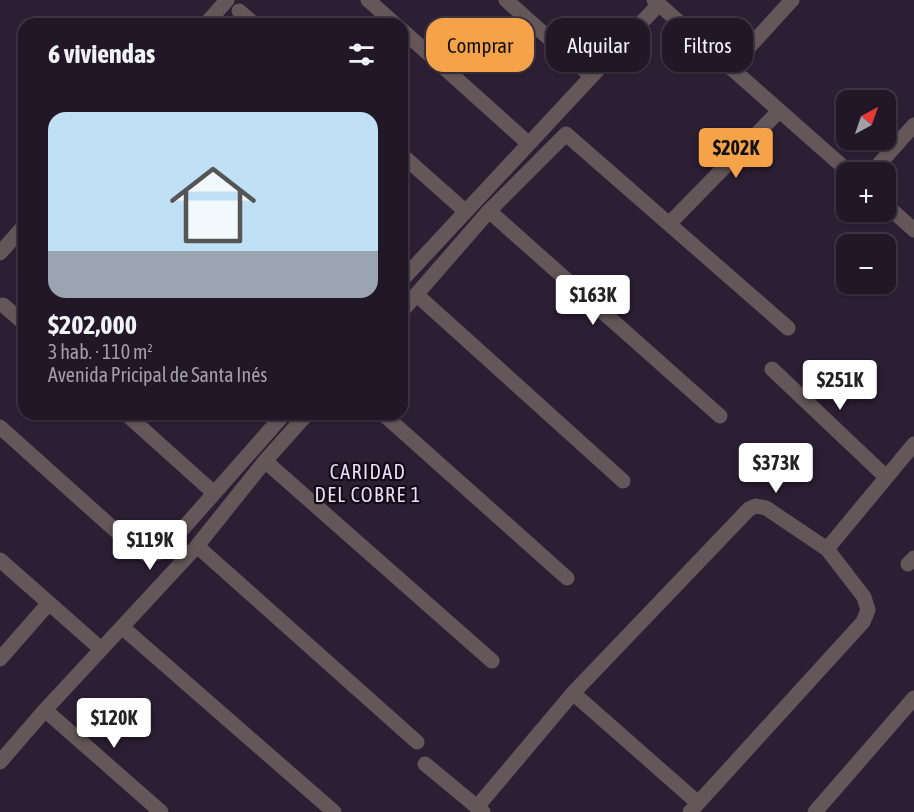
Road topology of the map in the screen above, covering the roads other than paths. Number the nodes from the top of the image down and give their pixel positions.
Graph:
1 (227, 0) edge
2 (368, 0) edge
3 (506, 0) edge
4 (792, 0) edge
5 (656, 2) edge
6 (239, 11) dead end
7 (211, 18) edge
8 (247, 18) edge
9 (388, 18) edge
10 (674, 18) edge
11 (408, 35) edge
12 (753, 43) edge
13 (735, 72) edge
14 (591, 76) junction
15 (779, 111) junction
16 (914, 125) edge
17 (528, 143) junction
18 (408, 160) edge
19 (838, 162) edge
20 (881, 162) edge
21 (465, 211) junction
22 (489, 211) junction
23 (896, 214) edge
24 (669, 224) junction
25 (914, 230) edge
26 (18, 233) edge
27 (0, 253) edge
28 (408, 273) edge
29 (417, 295) junction
30 (3, 305) dead end
31 (408, 305) edge
32 (18, 318) edge
33 (788, 328) dead end
34 (772, 369) dead end
35 (720, 416) dead end
36 (133, 420) edge
37 (273, 420) edge
38 (302, 420) edge
39 (390, 420) edge
40 (0, 427) edge
41 (914, 444) edge
42 (265, 461) junction
43 (886, 477) junction
44 (624, 481) dead end
45 (214, 493) junction
46 (197, 546) junction
47 (827, 549) junction
48 (0, 560) edge
49 (567, 578) dead end
50 (49, 603) junction
51 (122, 627) junction
52 (101, 649) junction
53 (0, 659) edge
54 (492, 662) dead end
55 (573, 693) junction
56 (914, 698) edge
57 (45, 710) junction
58 (417, 742) dead end
59 (0, 762) edge
60 (425, 764) dead end
61 (694, 808) edge
62 (480, 809) edge
63 (161, 812) edge
64 (334, 812) edge
65 (814, 812) edge

1 - 7 street
2 - 9 street
3 - 14 street
4 - 12 street
5 - 10 street
5 - 14 street
6 - 8 street
11 - 17 street
13 - 15 street
14 - 17 street
15 - 19 street
15 - 24 street
16 - 20 street
17 - 21 street
18 - 21 street
21 - 28 street
22 - 24 street
22 - 29 street
22 - 35 street
23 - 25 street
24 - 33 street
26 - 27 street
29 - 31 street
29 - 44 street
30 - 32 street
34 - 43 street
36 - 45 street
37 - 45 street
38 - 42 street
39 - 49 street
40 - 45 street
41 - 43 street
42 - 46 street
42 - 54 street
43 - 47 street
46 - 51 street
46 - 58 street
47 - 55 street
47 - 61 street
48 - 50 street
50 - 52 street
50 - 53 street
51 - 52 street
51 - 64 street
52 - 57 street
55 - 61 street
55 - 62 street
56 - 65 street
57 - 59 street
57 - 63 street
60 - 62 street

